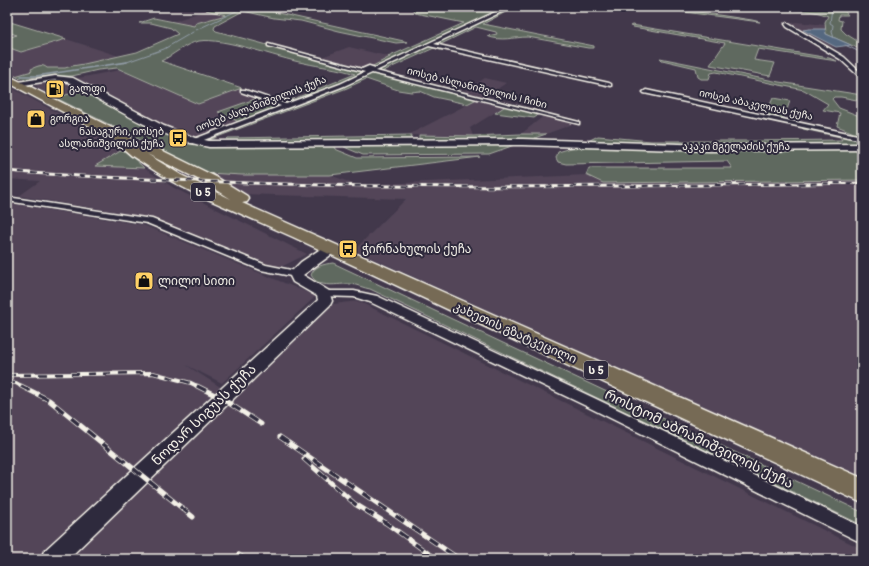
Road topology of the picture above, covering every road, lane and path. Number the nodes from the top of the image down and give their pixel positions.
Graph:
1 (510, 7) edge
2 (787, 24) dead end
3 (270, 45) dead end
4 (430, 45) junction
5 (375, 71) junction
6 (365, 73) junction
7 (862, 77) edge
8 (12, 81) edge
9 (609, 85) dead end
10 (243, 91) dead end
11 (646, 92) dead end
12 (287, 106) junction
13 (577, 123) dead end
14 (862, 138) edge
15 (193, 141) junction
16 (862, 147) edge
17 (7, 199) edge
18 (330, 249) junction
19 (296, 274) junction
20 (324, 294) junction
21 (862, 491) edge
22 (862, 535) edge
23 (52, 559) edge

1 - 4 street, იოსებ ასლანიშვილის ქუჩა
2 - 7 street
3 - 6 street
4 - 5 street, იოსებ ასლანიშვილის ქუჩა
4 - 9 street
5 - 6 street, იოსებ ასლანიშვილის ქუჩა
5 - 13 street, იოსებ ასლანიშვილის I ჩიხი
6 - 12 street, იოსებ ასლანიშვილის ქუჩა
8 - 15 street, იოსებ ასლანიშვილის ქუჩა
8 - 18 highway, კახეთის გზატკეცილი / ს 5
10 - 12 street
11 - 14 street, იოსებ აბაკელიას ქუჩა
12 - 15 street, იოსებ ასლანიშვილის ქუჩა
15 - 16 street, აკაკი მგელაძის ქუჩა
17 - 19 street
18 - 19 street
18 - 21 highway, კახეთის გზატკეცილი / ს 5
19 - 20 street
20 - 22 street, როსტომ აბრამიშვილის ქუჩა
20 - 23 street, ნოდარ სიგუას ქუჩა

